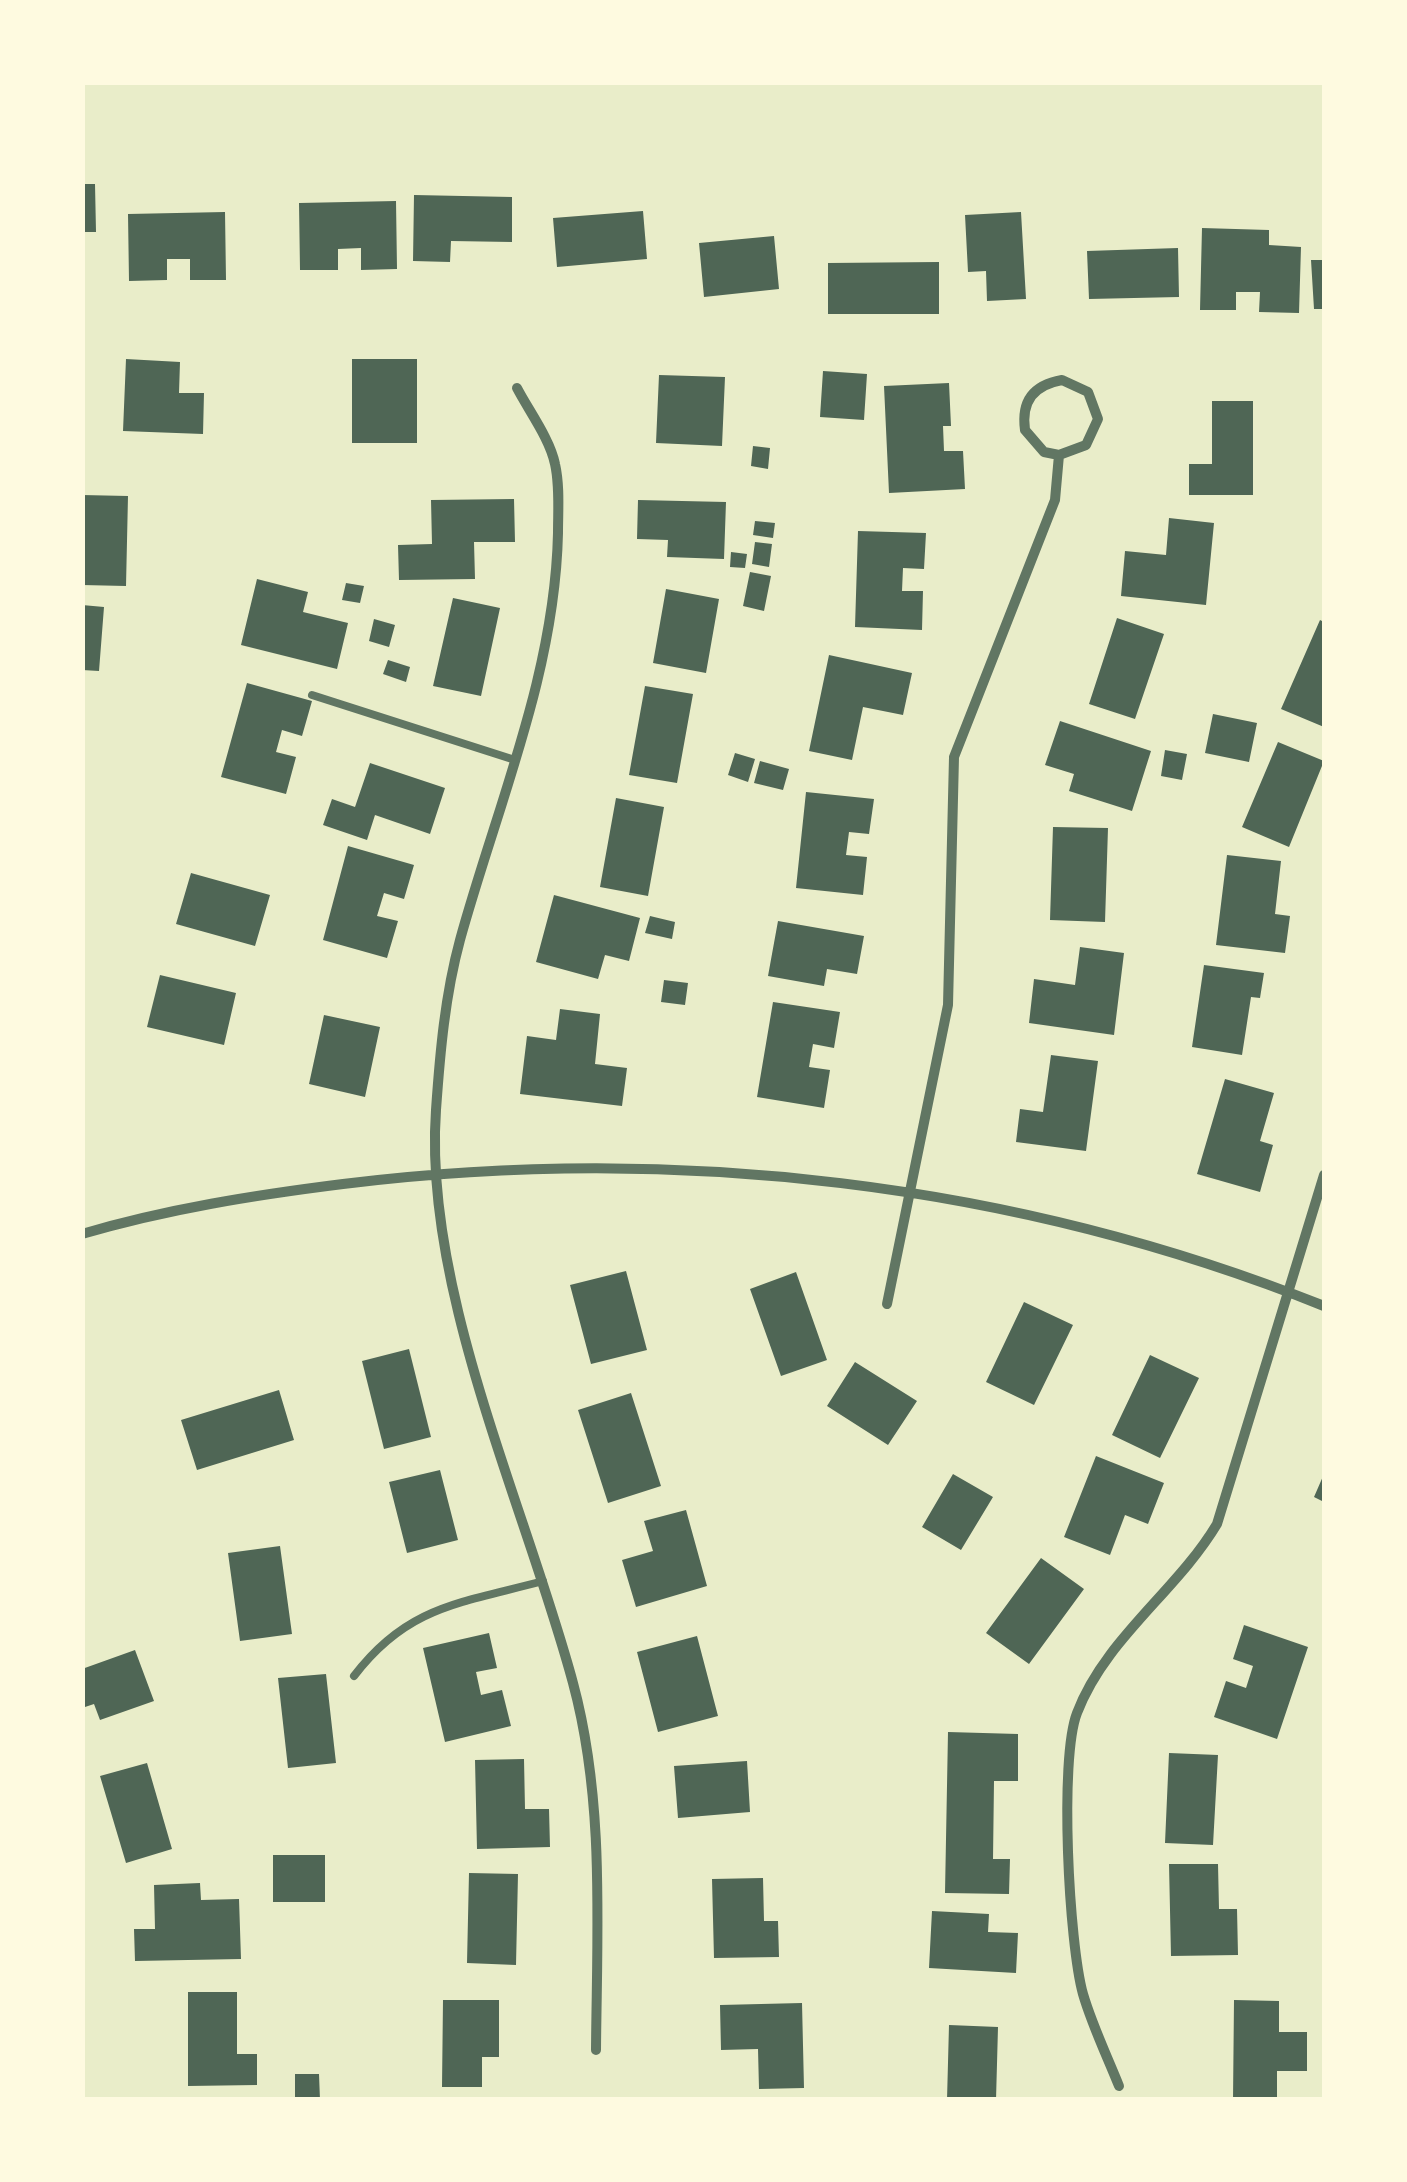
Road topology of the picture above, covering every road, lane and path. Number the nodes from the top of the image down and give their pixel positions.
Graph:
1 (517, 388) dead end
2 (1058, 455) junction
3 (312, 695) dead end
4 (514, 760) junction
5 (438, 1172) junction
6 (1324, 1175) edge
7 (911, 1192) junction
8 (82, 1234) edge
9 (1288, 1292) junction
10 (887, 1304) dead end
11 (1324, 1306) edge
12 (543, 1581) junction
13 (354, 1676) dead end
14 (596, 2050) dead end
15 (1118, 2086) dead end

1 - 4 street
2 - 2 street
2 - 7 street
3 - 4 lane
4 - 5 street
5 - 7 street
5 - 8 street
5 - 12 street
6 - 9 street
7 - 9 street
7 - 10 street
9 - 11 street
9 - 15 street
12 - 13 lane
12 - 14 street

